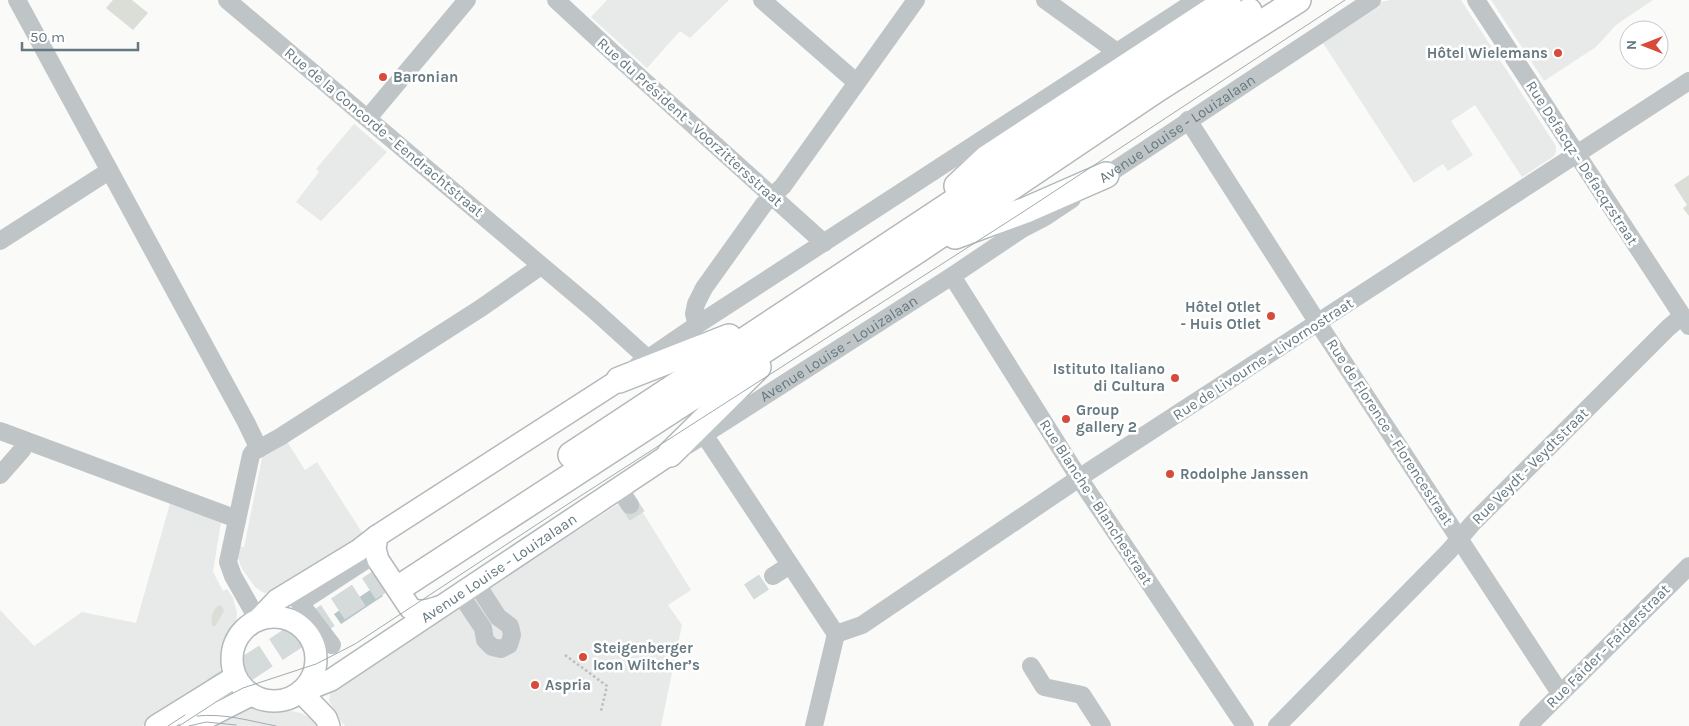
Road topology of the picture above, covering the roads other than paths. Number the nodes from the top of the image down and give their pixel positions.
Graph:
1 (17, 0) edge
2 (227, 0) edge
3 (467, 0) edge
4 (556, 0) edge
5 (762, 0) edge
6 (916, 0) edge
7 (1045, 0) edge
8 (1197, 0) edge
9 (1228, 0) edge
10 (1266, 0) edge
11 (1298, 0) edge
12 (1372, 0) edge
13 (1476, 0) edge
14 (1117, 52) junction
15 (1689, 81) edge
16 (856, 82) junction
17 (368, 118) junction
18 (1188, 120) junction
19 (1020, 125) junction
20 (987, 147) junction
21 (1576, 154) junction
22 (108, 171) junction
23 (1106, 175) junction
24 (773, 195) junction
25 (913, 241) junction
26 (0, 242) edge
27 (824, 243) junction
28 (541, 266) junction
29 (952, 276) junction
30 (793, 320) junction
31 (1685, 321) edge
32 (1318, 323) junction
33 (697, 325) junction
34 (647, 358) junction
35 (619, 380) junction
36 (0, 431) edge
37 (705, 436) junction
38 (26, 441) junction
39 (259, 449) junction
40 (670, 454) junction
41 (0, 475) edge
42 (1079, 478) junction
43 (237, 519) junction
44 (377, 536) junction
45 (1460, 538) junction
46 (790, 565) junction
47 (1689, 566) edge
48 (773, 576) tunnel mouth
49 (396, 593) joint
50 (441, 606) junction
51 (258, 620) junction
52 (836, 634) junction
53 (332, 644) dead end
54 (1032, 666) dead end
55 (235, 677) junction
56 (301, 692) junction
57 (1560, 693) junction
58 (251, 695) junction
59 (156, 726) edge
60 (190, 726) edge
61 (329, 726) edge
62 (814, 726) edge
63 (1102, 726) edge
64 (1244, 726) edge
65 (1277, 726) edge
66 (1528, 726) edge

1 - 22 street
2 - 17 street, Rue de la Concorde - Eendrachtstraat
3 - 17 street
4 - 24 street, Rue du Président - Voorzittersstraat
5 - 16 street
6 - 16 street
7 - 14 street
8 - 14 street
9 - 19 highway
10 - 25 highway
11 - 25 highway
12 - 18 street, Avenue Louise - Louizalaan
13 - 21 street, Rue Defacqz - Defacqzstraat
14 - 19 street
15 - 21 street, Rue de Livourne - Livornostraat
16 - 24 street
17 - 28 street, Rue de la Concorde - Eendrachtstraat
18 - 23 street, Avenue Louise - Louizalaan
18 - 32 street, Rue de Florence - Florencestraat
19 - 20 highway
20 - 25 highway
20 - 27 street
21 - 31 street, Rue Defacqz - Defacqzstraat
21 - 32 street, Rue de Livourne - Livornostraat
22 - 26 street
22 - 39 street
23 - 25 highway
23 - 29 street, Avenue Louise - Louizalaan
24 - 27 street, Rue du Président - Voorzittersstraat
24 - 33 street
25 - 30 highway
27 - 33 street
28 - 34 street, Rue de la Concorde - Eendrachtstraat
28 - 39 street
29 - 37 street, Avenue Louise - Louizalaan
29 - 42 street, Rue Blanche - Blanchestraat
30 - 35 highway
30 - 40 highway
30 - 49 highway
31 - 45 street, Rue Veydt - Veydtstraat
32 - 42 street, Rue de Livourne - Livornostraat
32 - 45 street, Rue de Florence - Florencestraat
33 - 34 street
34 - 35 street
35 - 44 main road
36 - 38 street
37 - 40 street, Avenue Louise - Louizalaan
37 - 46 street
38 - 41 street
38 - 43 street
39 - 43 street
40 - 50 main road, Avenue Louise - Louizalaan
42 - 52 street, Rue de Livourne - Livornostraat
42 - 64 street, Rue Blanche - Blanchestraat
43 - 51 street
44 - 50 main road
44 - 51 main road
45 - 57 street, Rue de Florence - Florencestraat
45 - 65 street, Rue Veydt - Veydtstraat
46 - 48 street
46 - 52 street
47 - 57 street, Rue Faider - Faiderstraat
49 - 53 street
50 - 56 main road, Avenue Louise - Louizalaan
51 - 55 main road
51 - 56 main road
52 - 62 street
54 - 63 street
55 - 58 main road
55 - 59 main road
56 - 58 main road
56 - 61 main road
57 - 66 street, Rue Faider - Faiderstraat
58 - 60 main road

